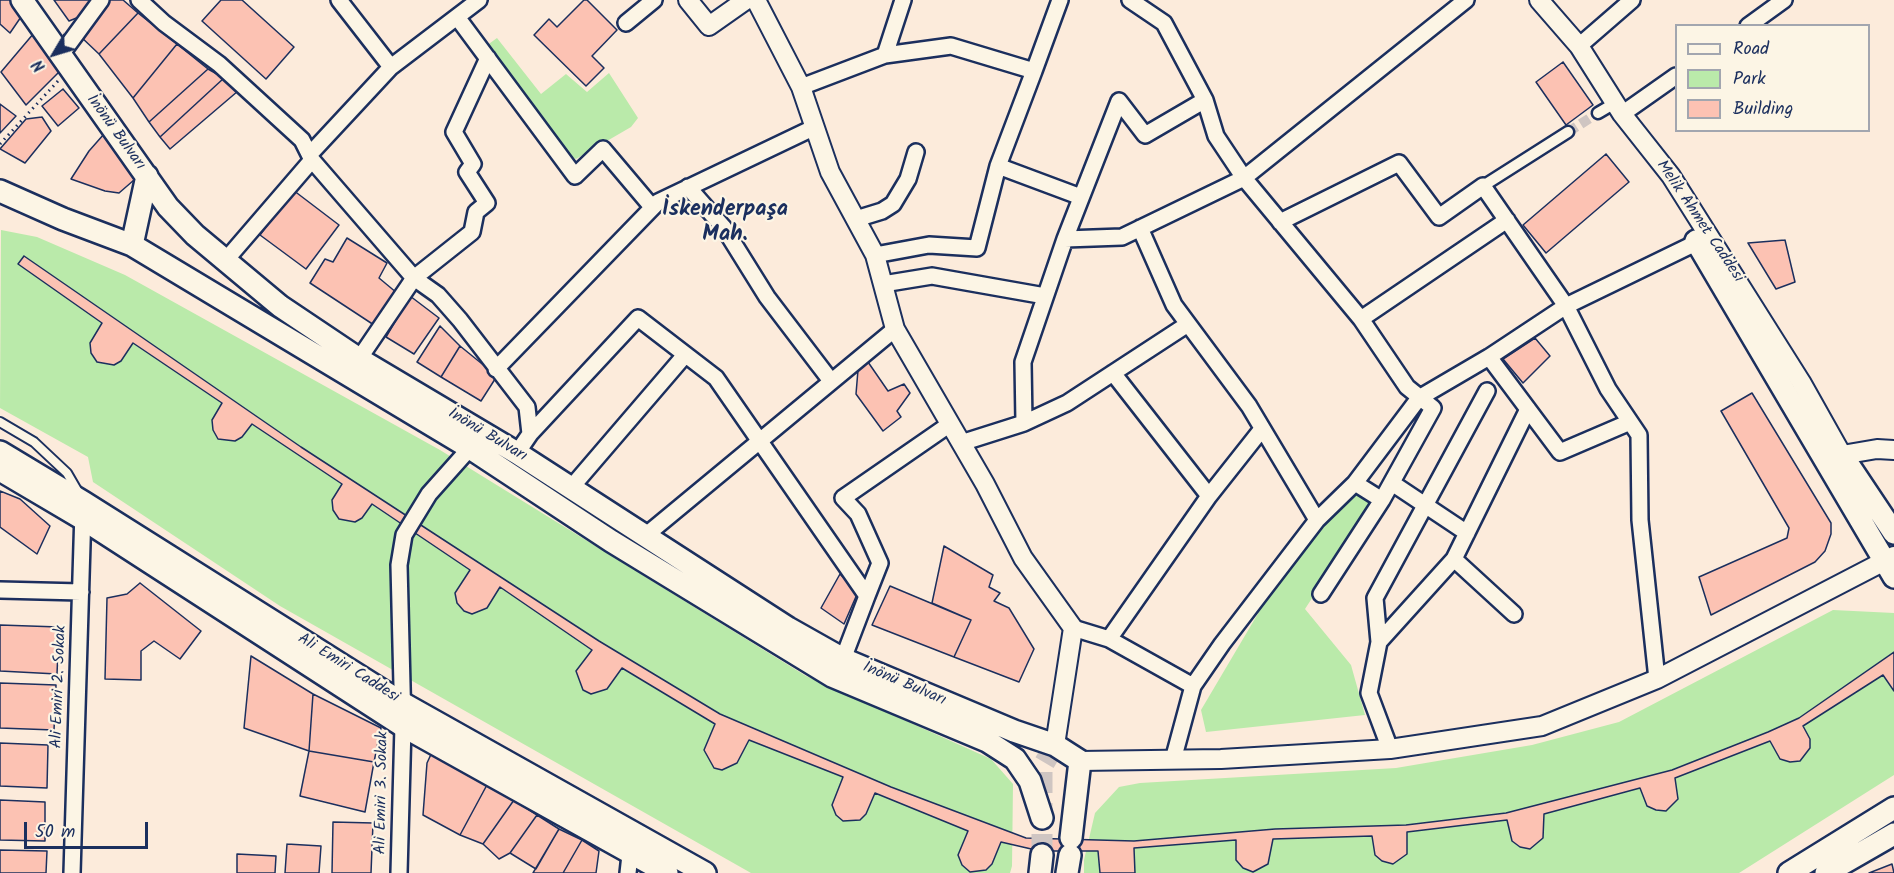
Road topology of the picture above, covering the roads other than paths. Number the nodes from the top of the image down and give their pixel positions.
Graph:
1 (22, 0) edge
2 (100, 0) edge
3 (139, 0) edge
4 (339, 0) edge
5 (480, 0) edge
6 (654, 0) edge
7 (688, 0) edge
8 (746, 0) edge
9 (756, 0) edge
10 (903, 0) edge
11 (1060, 0) edge
12 (1130, 0) edge
13 (1466, 0) edge
14 (1539, 0) edge
15 (1632, 0) edge
16 (1784, 0) edge
17 (457, 17) junction
18 (626, 23) dead end
19 (1751, 24) edge
20 (1579, 46) junction
21 (885, 56) junction
22 (488, 58) junction
23 (64, 62) junction
24 (391, 67) junction
25 (1034, 71) junction
26 (1675, 77) edge
27 (801, 87) junction
28 (1205, 100) junction
29 (1619, 109) junction
30 (1598, 113) tunnel mouth
31 (815, 127) junction
32 (1568, 132) tunnel mouth
33 (916, 152) dead end
34 (311, 157) junction
35 (998, 165) junction
36 (147, 176) junction
37 (1244, 178) junction
38 (1483, 186) junction
39 (688, 187) junction
40 (0, 191) edge
41 (1081, 197) junction
42 (652, 207) junction
43 (856, 219) junction
44 (1506, 220) junction
45 (1280, 222) junction
46 (1140, 228) junction
47 (1065, 238) junction
48 (1704, 239) junction
49 (132, 245) junction
50 (875, 255) junction
51 (225, 261) junction
52 (414, 278) junction
53 (883, 284) junction
54 (1045, 296) junction
55 (1566, 306) junction
56 (1361, 319) junction
57 (1188, 324) junction
58 (895, 329) junction
59 (685, 355) junction
60 (1489, 357) junction
61 (359, 359) junction
62 (496, 369) junction
63 (1113, 373) junction
64 (831, 381) junction
65 (1486, 391) dead end
66 (1419, 398) junction
67 (1528, 410) junction
68 (0, 422) edge
69 (1630, 422) junction
70 (1024, 423) junction
71 (950, 424) junction
72 (1262, 429) junction
73 (530, 434) junction
74 (758, 440) junction
75 (961, 443) junction
76 (470, 448) junction
77 (1894, 450) edge
78 (0, 452) edge
79 (517, 453) junction
80 (1842, 455) junction
81 (0, 470) edge
82 (1355, 483) junction
83 (1392, 483) junction
84 (570, 489) junction
85 (1209, 496) junction
86 (1382, 500) junction
87 (1425, 507) junction
88 (83, 510) junction
89 (1317, 520) junction
90 (1467, 533) junction
91 (1894, 533) edge
92 (645, 536) junction
93 (1454, 559) junction
94 (1891, 565) edge
95 (0, 590) edge
96 (81, 592) junction
97 (1321, 594) dead end
98 (867, 596) junction
99 (1514, 614) dead end
100 (1073, 628) junction
101 (1109, 639) junction
102 (1379, 642) junction
103 (843, 659) junction
104 (1657, 679) junction
105 (1193, 686) junction
106 (402, 703) junction
107 (402, 726) junction
108 (1055, 745) junction
109 (1390, 749) junction
110 (1173, 760) junction
111 (1080, 761) junction
112 (1894, 808) edge
113 (1042, 818) dead end
114 (632, 831) junction
115 (1894, 836) edge
116 (1069, 856) edge
117 (630, 863) edge
118 (72, 873) edge
119 (399, 873) edge
120 (667, 873) edge
121 (705, 873) edge
122 (1789, 873) edge
123 (1826, 873) edge

1 - 23 main road, İnönü Bulvarı
2 - 23 street
3 - 34 street
4 - 24 street
5 - 17 street
6 - 18 street
7 - 8 street
9 - 27 street
10 - 21 street
11 - 25 street
12 - 28 street
13 - 37 street
14 - 20 street, Melik Ahmet Caddesi
15 - 20 street
16 - 19 street
17 - 22 street
17 - 24 street
20 - 29 street, Melik Ahmet Caddesi
21 - 25 street
21 - 27 street
22 - 42 street
22 - 52 street
23 - 36 main road, İnönü Bulvarı
24 - 34 street
25 - 35 street
26 - 29 street
27 - 31 street
28 - 37 street
28 - 41 street
29 - 30 street
29 - 48 street, Melik Ahmet Caddesi
31 - 39 street
31 - 43 street
32 - 38 street
33 - 43 street
34 - 51 street
34 - 52 street
35 - 41 street
35 - 50 street
36 - 49 main road
36 - 51 main road, İnönü Bulvarı
37 - 45 street
37 - 46 street
38 - 44 street
38 - 45 street
39 - 42 street
39 - 64 street
40 - 49 main road
41 - 47 street
42 - 62 street
43 - 50 street
44 - 55 street
44 - 56 street
45 - 56 street
46 - 47 street
46 - 57 street
47 - 54 street
48 - 55 street
48 - 80 street, Melik Ahmet Caddesi
48 - 94 main road
49 - 76 main road
50 - 53 street
51 - 61 main road, İnönü Bulvarı
52 - 61 street
52 - 62 street
53 - 54 street
53 - 58 street
54 - 70 street
55 - 60 street
55 - 69 street
56 - 66 street
57 - 63 street
57 - 72 street
58 - 64 street
58 - 71 street
59 - 73 street
59 - 74 street
59 - 84 street
60 - 66 street
60 - 67 street
61 - 79 main road, İnönü Bulvarı
62 - 73 street
63 - 70 street
63 - 85 street
64 - 74 street
65 - 87 street
66 - 82 street
66 - 83 street
67 - 69 street
67 - 90 street
68 - 88 lane
69 - 104 street
70 - 75 street
71 - 75 street
71 - 98 street
72 - 85 street
72 - 89 street
73 - 79 street
74 - 92 street
74 - 98 street
75 - 100 street
76 - 106 street, Ali Emiri 3. Sokak
76 - 113 main road
77 - 80 street
78 - 88 main road, Ali Emiri Caddesi
79 - 84 main road, İnönü Bulvarı
80 - 91 main road
81 - 88 main road
82 - 86 street
82 - 89 street
83 - 86 street
83 - 87 street
84 - 92 main road, İnönü Bulvarı
85 - 101 street
86 - 97 street
87 - 90 street
87 - 102 street
88 - 96 street, Ali Emiri 2. Sokak
88 - 106 main road, Ali Emiri Caddesi
88 - 107 main road
89 - 105 street
90 - 93 street
92 - 103 main road, İnönü Bulvarı
93 - 99 street
93 - 102 street
94 - 104 street
95 - 96 street
96 - 118 street, Ali Emiri 2. Sokak
98 - 103 street
100 - 101 street
100 - 108 street
101 - 105 street
102 - 109 street
103 - 108 main road, İnönü Bulvarı
104 - 109 street
105 - 110 street
106 - 107 street, Ali Emiri 3. Sokak
106 - 114 main road, Ali Emiri Caddesi
107 - 117 main road
107 - 119 street, Ali Emiri 3. Sokak
108 - 111 main road, İnönü Bulvarı
109 - 110 street
110 - 111 street
111 - 116 main road
112 - 122 main road
114 - 117 street
114 - 121 main road, Ali Emiri Caddesi
115 - 123 main road
117 - 120 main road

